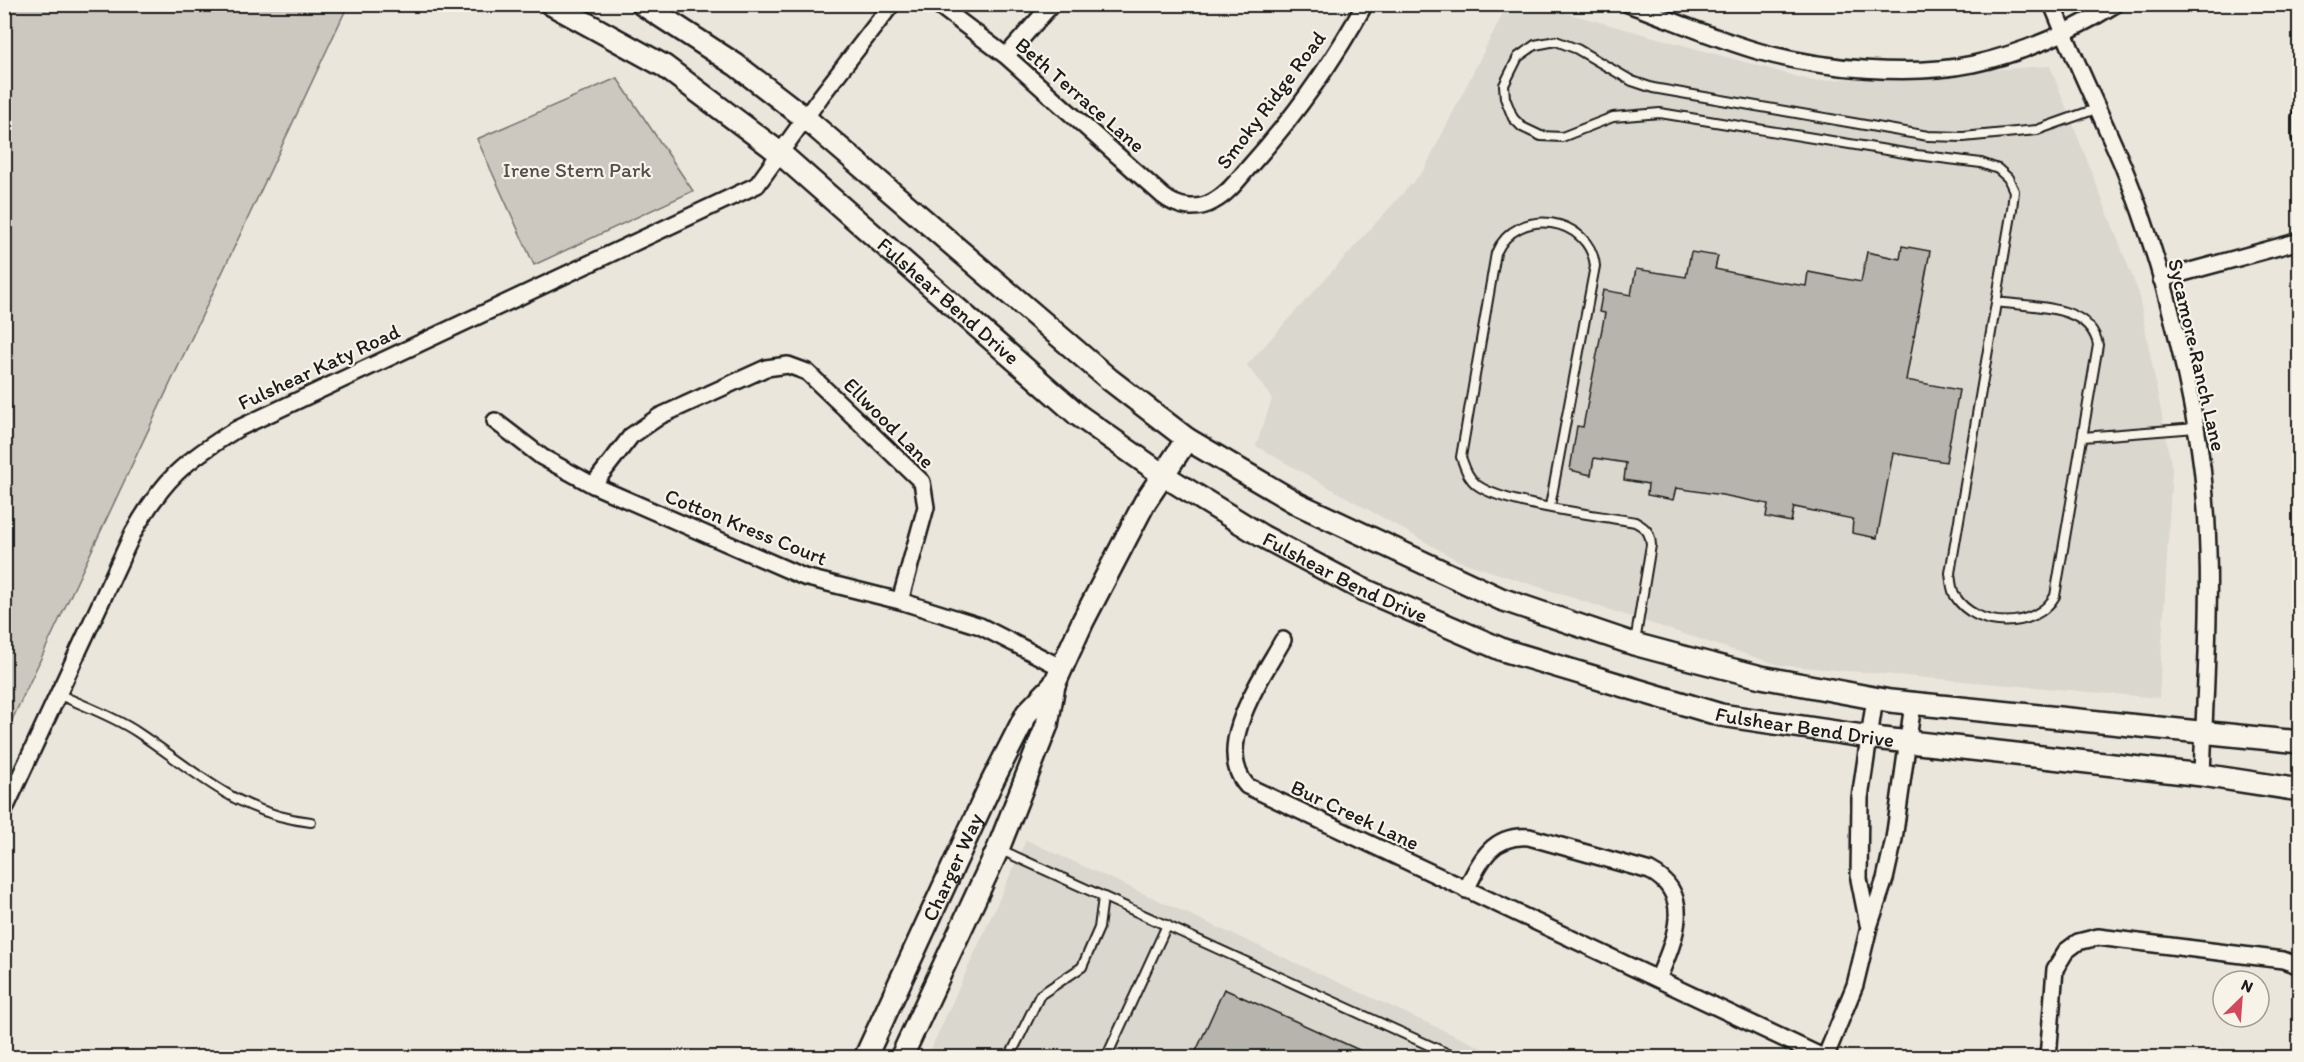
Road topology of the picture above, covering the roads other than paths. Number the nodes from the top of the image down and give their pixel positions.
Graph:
1 (551, 4) edge
2 (642, 4) edge
3 (892, 4) edge
4 (937, 4) edge
5 (1052, 4) edge
6 (1365, 4) edge
7 (1628, 4) edge
8 (2052, 4) edge
9 (2116, 4) edge
10 (2063, 33) junction
11 (1006, 56) junction
12 (2096, 109) junction
13 (2300, 117) edge
14 (805, 118) junction
15 (2300, 137) edge
16 (781, 154) junction
17 (1198, 207) joint
18 (2300, 241) edge
19 (2162, 279) junction
20 (1996, 302) junction
21 (495, 421) dead end
22 (2196, 428) junction
23 (2083, 437) junction
24 (1187, 440) junction
25 (1163, 475) junction
26 (593, 484) junction
27 (1550, 506) junction
28 (900, 601) junction
29 (1283, 640) dead end
30 (1634, 644) junction
31 (1058, 676) junction
32 (58, 694) junction
33 (1875, 698) junction
34 (1913, 704) junction
35 (2204, 731) junction
36 (1869, 737) junction
37 (1908, 742) junction
38 (2300, 742) edge
39 (2202, 775) junction
40 (2300, 790) edge
41 (4, 811) edge
42 (311, 822) dead end
43 (967, 834) junction
44 (998, 849) junction
45 (1466, 890) junction
46 (1103, 897) junction
47 (1167, 925) junction
48 (1869, 927) junction
49 (2300, 966) edge
50 (1658, 979) junction
51 (865, 1058) edge
52 (902, 1058) edge
53 (1009, 1058) edge
54 (1106, 1058) edge
55 (1457, 1058) edge
56 (1825, 1058) edge
57 (2048, 1058) edge

1 - 16 street, Fulshear Bend Drive
2 - 14 street, Fulshear Bend Drive
3 - 14 street, Fulshear Katy Road
4 - 11 street, Beth Terrace Lane
5 - 11 street
6 - 17 street, Smoky Ridge Road
7 - 10 street
8 - 10 street, Sycamore Ranch Lane
9 - 10 street
10 - 12 street, Sycamore Ranch Lane
11 - 17 street, Beth Terrace Lane
12 - 19 street, Sycamore Ranch Lane
12 - 20 lane
13 - 15 street
14 - 16 street, Fulshear Katy Road
14 - 24 street, Fulshear Bend Drive
16 - 25 street, Fulshear Bend Drive
16 - 32 street, Fulshear Katy Road
18 - 19 street
19 - 22 street, Sycamore Ranch Lane
20 - 23 lane
20 - 23 lane
21 - 26 street, Cotton Kress Court
22 - 23 lane
22 - 35 street, Sycamore Ranch Lane
24 - 25 street, Charger Way
24 - 30 street, Fulshear Bend Drive
25 - 31 street, Charger Way
25 - 36 street, Fulshear Bend Drive
26 - 28 street, Cotton Kress Court
26 - 28 street, Ellwood Lane
27 - 27 lane
27 - 30 lane
28 - 31 street, Cotton Kress Court
29 - 45 street, Bur Creek Lane
30 - 33 street, Fulshear Bend Drive
31 - 43 street, Charger Way
31 - 44 street, Charger Way
32 - 41 street, Fulshear Katy Road
32 - 42 lane
33 - 34 street, Fulshear Bend Drive
33 - 36 street
34 - 35 street, Fulshear Bend Drive
34 - 37 street
35 - 38 street, Fulshear Bend Drive
35 - 39 street, Sycamore Ranch Lane
36 - 37 street, Fulshear Bend Drive
36 - 48 street
37 - 39 street, Fulshear Bend Drive
37 - 48 street
39 - 40 street, Fulshear Bend Drive
43 - 44 street
43 - 51 street, Charger Way
44 - 46 lane
44 - 52 street, Charger Way
45 - 50 street, Bur Creek Lane
45 - 50 street
46 - 47 lane
46 - 53 lane
47 - 54 lane
47 - 55 lane
48 - 56 street
49 - 57 street
50 - 56 street, Bur Creek Lane

